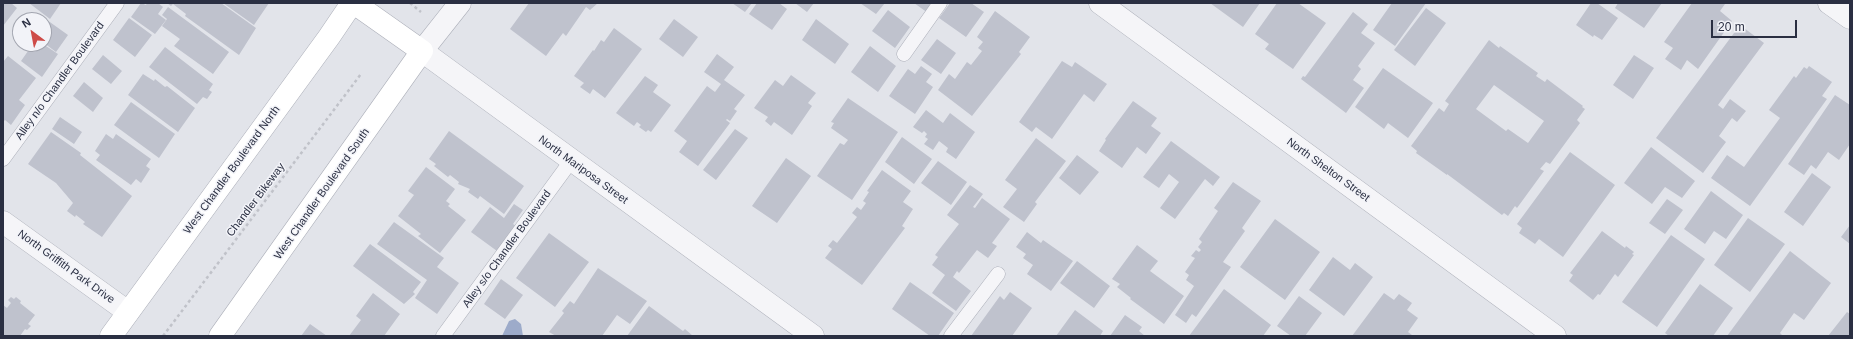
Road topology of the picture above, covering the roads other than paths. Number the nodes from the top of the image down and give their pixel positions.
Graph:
1 (117, 3) edge
2 (353, 3) edge
3 (460, 3) edge
4 (940, 3) edge
5 (1100, 3) edge
6 (1829, 3) edge
7 (1850, 18) edge
8 (422, 51) junction
9 (904, 54) dead end
10 (3, 159) edge
11 (572, 161) junction
12 (3, 222) edge
13 (998, 274) dead end
14 (128, 312) junction
15 (111, 336) edge
16 (220, 336) edge
17 (443, 336) edge
18 (813, 336) edge
19 (951, 336) edge
20 (1555, 336) edge

1 - 10 lane, Alley n/o Chandler Boulevard
2 - 8 main road, North Mariposa Street
2 - 14 main road, West Chandler Boulevard North
3 - 8 street
4 - 9 lane
5 - 20 street, North Shelton Street
6 - 7 street
8 - 11 street, North Mariposa Street
8 - 16 main road, West Chandler Boulevard South
11 - 17 lane, Alley s/o Chandler Boulevard
11 - 18 street, North Mariposa Street
12 - 14 street, North Griffith Park Drive
13 - 19 lane
14 - 15 main road, West Chandler Boulevard North

